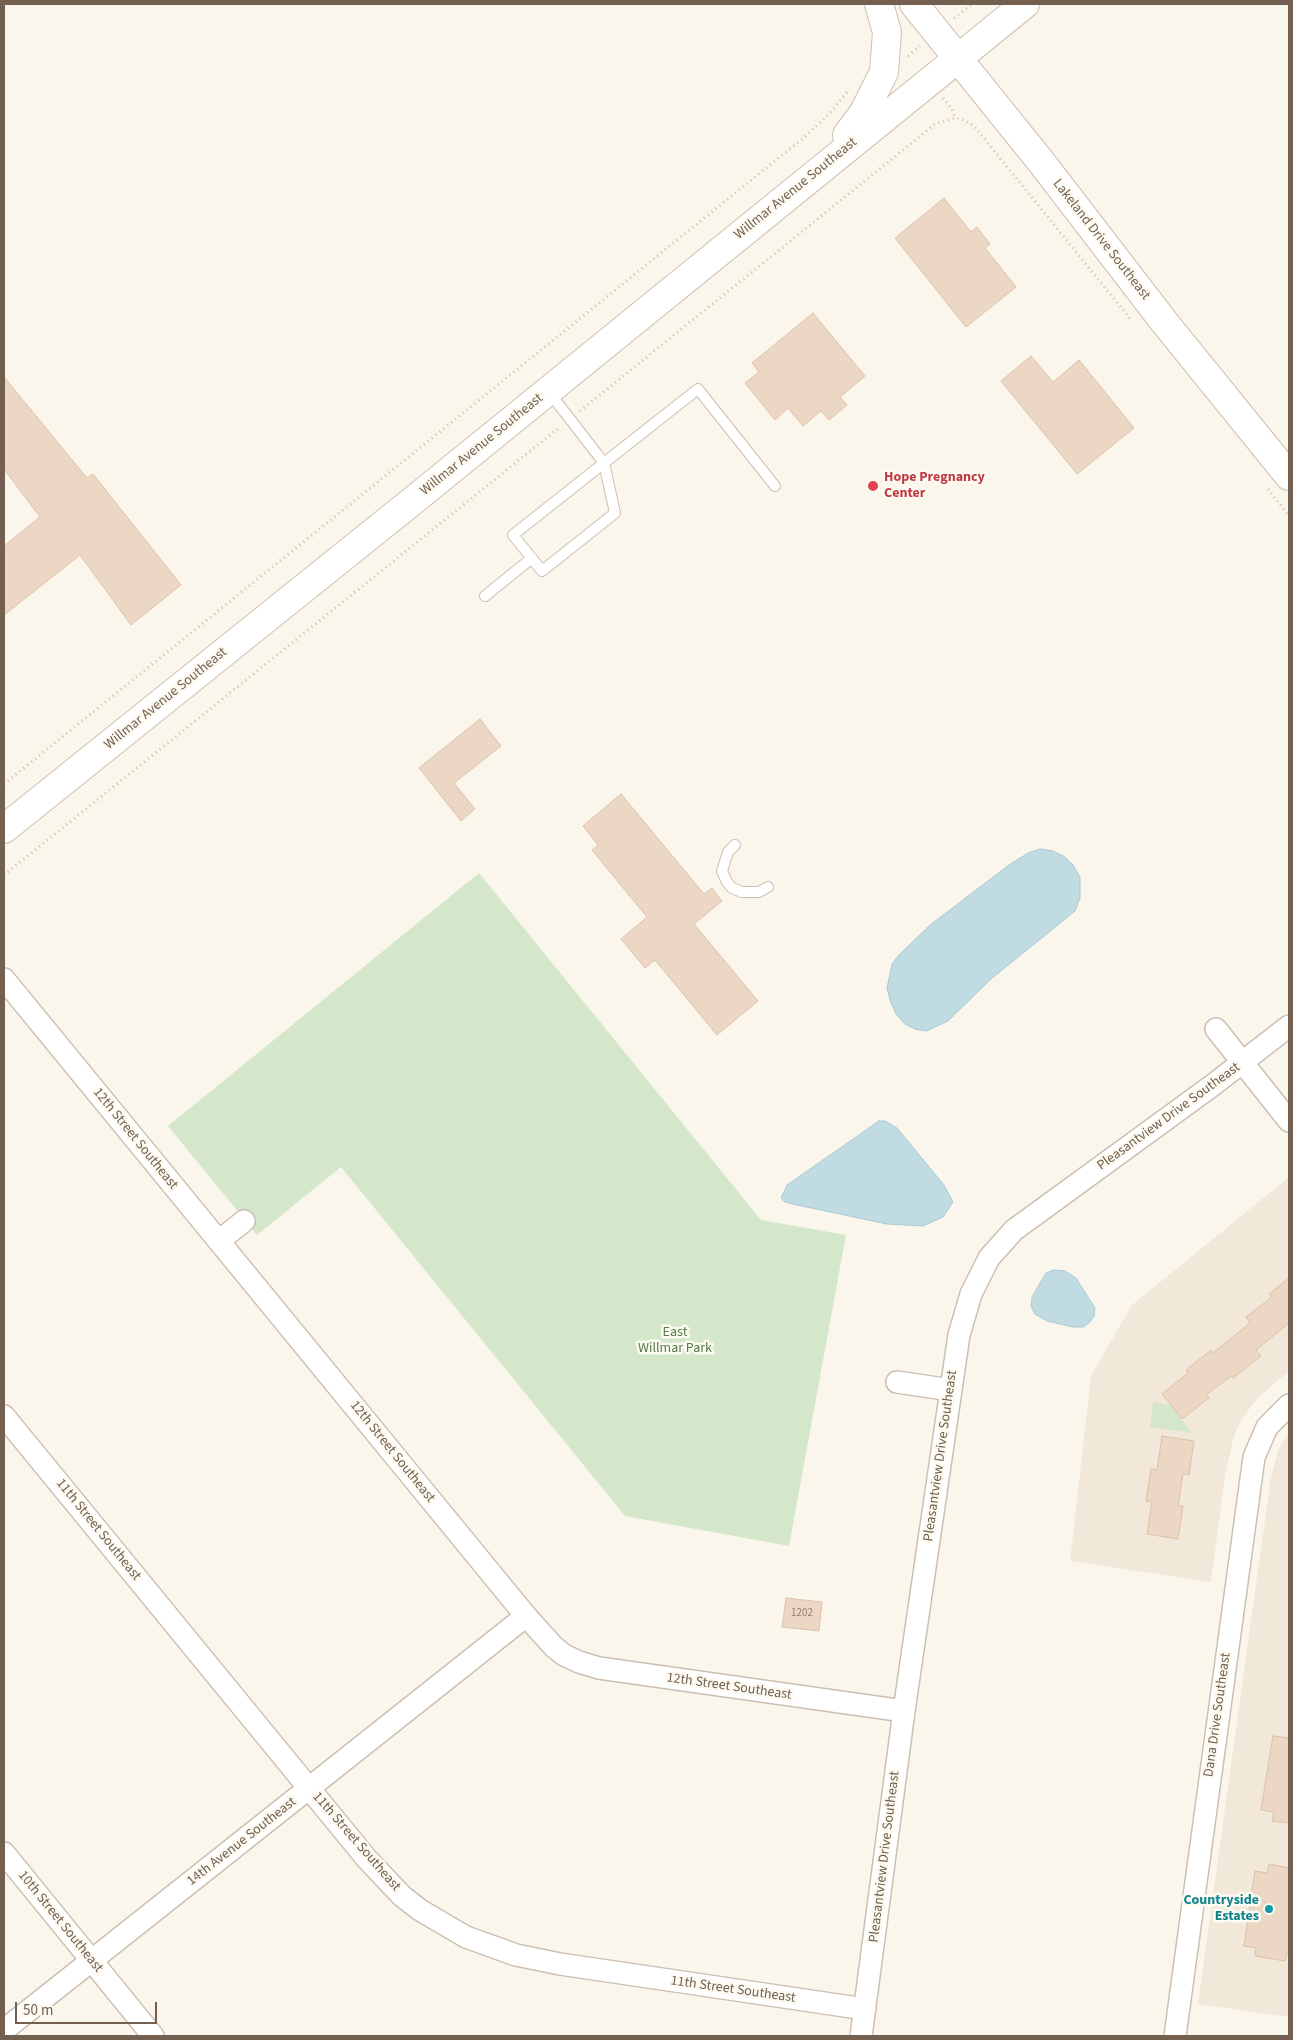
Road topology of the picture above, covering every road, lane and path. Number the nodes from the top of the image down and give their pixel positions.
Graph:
1 (879, 4) edge
2 (914, 4) edge
3 (1025, 4) edge
4 (958, 58) junction
5 (848, 90) dead end
6 (806, 181) junction
7 (1133, 323) dead end
8 (548, 391) junction
9 (570, 419) junction
10 (604, 463) junction
11 (1277, 481) edge
12 (775, 486) dead end
13 (1289, 516) edge
14 (532, 558) junction
15 (485, 596) dead end
16 (4, 784) edge
17 (4, 828) edge
18 (735, 845) dead end
19 (4, 875) edge
20 (768, 887) dead end
21 (4, 979) edge
22 (1289, 1026) edge
23 (1216, 1029) dead end
24 (1243, 1063) junction
25 (1289, 1121) edge
26 (244, 1221) dead end
27 (219, 1241) junction
28 (897, 1382) dead end
29 (951, 1390) junction
30 (1289, 1404) edge
31 (4, 1416) edge
32 (526, 1616) junction
33 (904, 1711) junction
34 (310, 1788) junction
35 (4, 1854) edge
36 (91, 1961) junction
37 (865, 2009) junction
38 (4, 2030) edge
39 (153, 2036) edge
40 (861, 2036) edge
41 (1175, 2036) edge

1 - 6 main road
2 - 4 main road, Lakeland Drive Southeast
3 - 4 main road, Willmar Avenue Southeast
4 - 6 main road, Willmar Avenue Southeast
4 - 11 main road, Lakeland Drive Southeast
5 - 16 path
6 - 8 main road, Willmar Avenue Southeast
7 - 9 path
8 - 9 lane
8 - 17 main road, Willmar Avenue Southeast
9 - 10 lane
9 - 19 path
10 - 12 lane
10 - 14 lane
10 - 14 lane
11 - 13 path
14 - 15 lane
18 - 20 lane
21 - 27 street, 12th Street Southeast
22 - 24 street, Pleasantview Drive Southeast
23 - 24 street
24 - 25 street
24 - 29 street, Pleasantview Drive Southeast
26 - 27 street
27 - 32 street, 12th Street Southeast
28 - 29 street
29 - 33 street, Pleasantview Drive Southeast
30 - 41 street, Dana Drive Southeast
31 - 34 street, 11th Street Southeast
32 - 33 street, 12th Street Southeast
32 - 34 street, 14th Avenue Southeast
33 - 37 street, Pleasantview Drive Southeast
34 - 36 street, 14th Avenue Southeast
34 - 37 street, 11th Street Southeast
35 - 36 street, 10th Street Southeast
36 - 38 street, 14th Avenue Southeast
36 - 39 street, 10th Street Southeast
37 - 40 street, Pleasantview Drive Southeast

